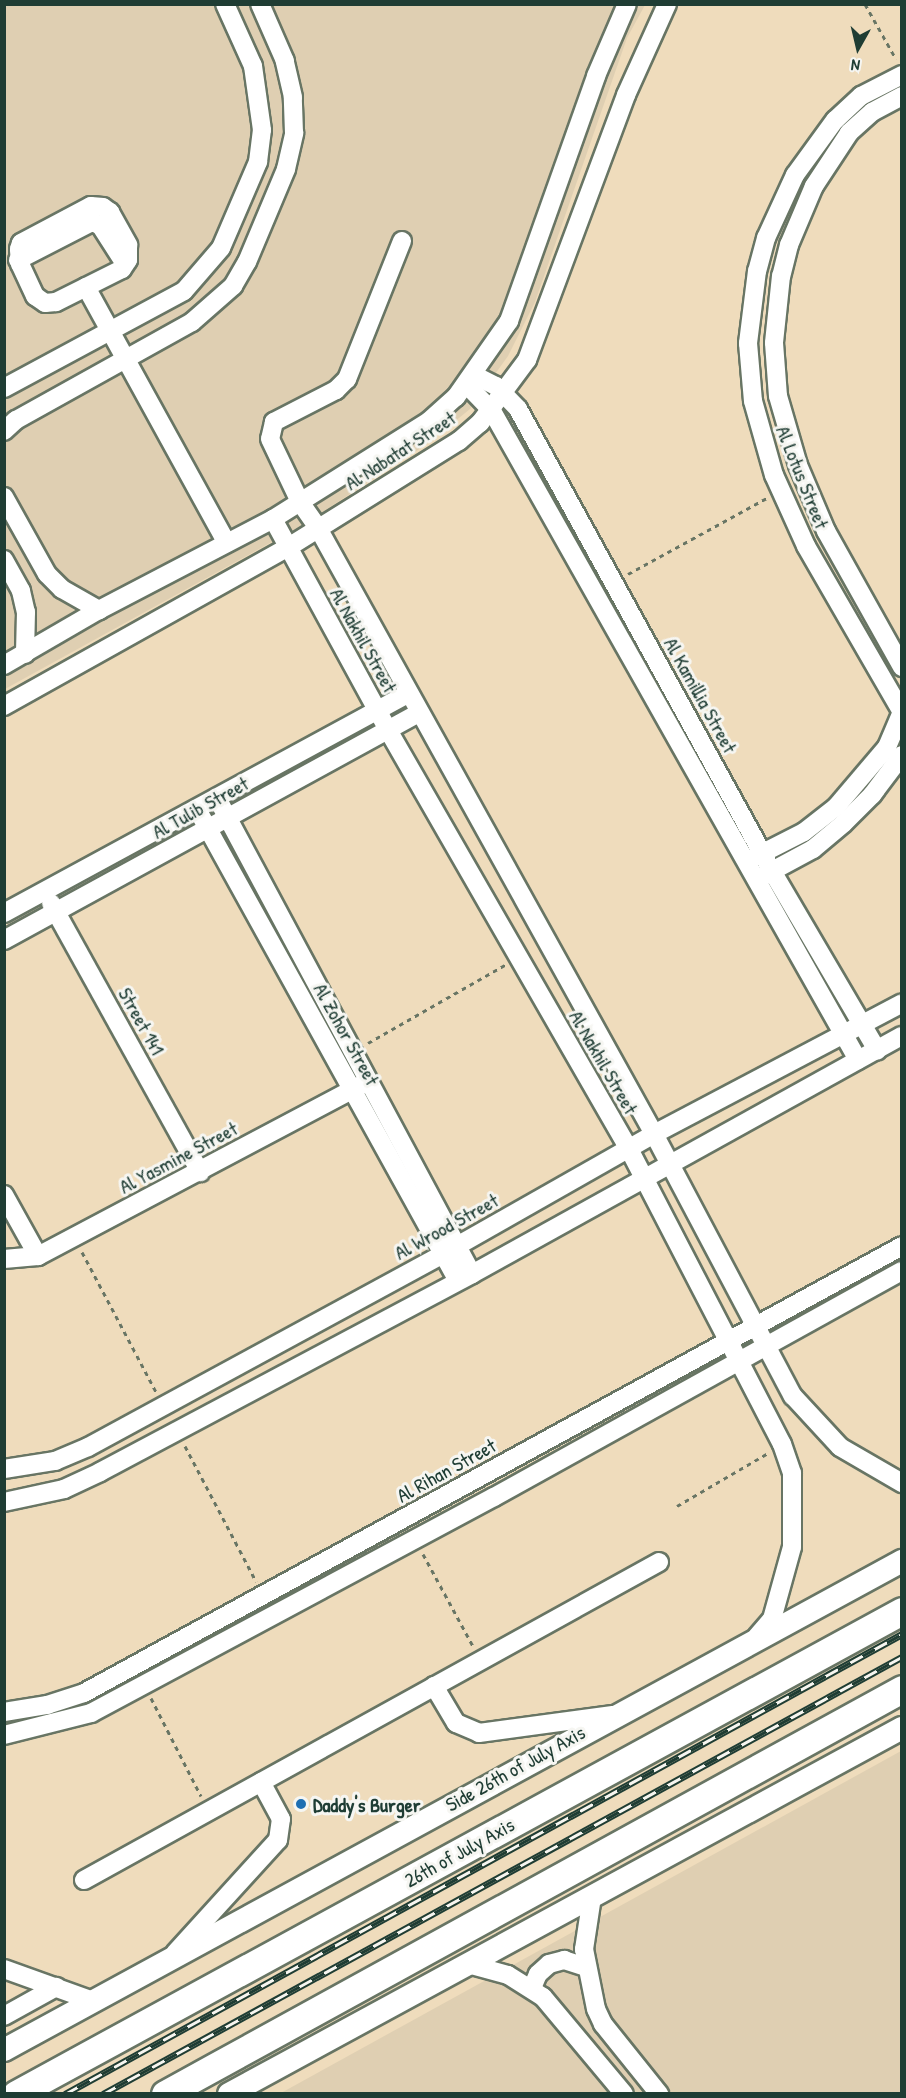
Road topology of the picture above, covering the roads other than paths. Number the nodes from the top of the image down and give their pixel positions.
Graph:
1 (225, 4) edge
2 (260, 4) edge
3 (627, 4) edge
4 (662, 7) edge
5 (267, 14) edge
6 (902, 75) edge
7 (902, 96) edge
8 (402, 241) dead end
9 (86, 288) junction
10 (108, 331) junction
11 (125, 358) junction
12 (471, 380) junction
13 (4, 388) edge
14 (505, 394) junction
15 (492, 411) junction
16 (4, 431) edge
17 (4, 497) edge
18 (300, 502) junction
19 (273, 519) junction
20 (318, 528) junction
21 (227, 543) junction
22 (287, 548) junction
23 (4, 560) edge
24 (99, 610) junction
25 (25, 654) junction
26 (4, 665) edge
27 (902, 667) edge
28 (407, 694) junction
29 (4, 706) edge
30 (378, 711) junction
31 (901, 712) edge
32 (418, 713) junction
33 (388, 730) junction
34 (902, 755) edge
35 (217, 798) junction
36 (197, 809) junction
37 (227, 818) junction
38 (208, 829) junction
39 (762, 854) junction
40 (744, 863) junction
41 (772, 871) junction
42 (754, 880) junction
43 (45, 891) junction
44 (56, 912) junction
45 (4, 913) edge
46 (4, 940) edge
47 (902, 1003) edge
48 (863, 1023) junction
49 (844, 1034) junction
50 (902, 1036) edge
51 (877, 1050) junction
52 (858, 1060) junction
53 (360, 1085) junction
54 (654, 1134) junction
55 (628, 1149) junction
56 (669, 1163) junction
57 (200, 1172) junction
58 (644, 1179) junction
59 (4, 1195) edge
60 (902, 1246) edge
61 (450, 1250) junction
62 (38, 1256) junction
63 (4, 1259) edge
64 (902, 1271) edge
65 (465, 1277) junction
66 (755, 1326) junction
67 (728, 1341) junction
68 (766, 1345) junction
69 (739, 1361) junction
70 (164, 1406) junction
71 (177, 1431) junction
72 (111, 1435) junction
73 (122, 1460) junction
74 (4, 1469) edge
75 (902, 1483) edge
76 (4, 1502) edge
77 (902, 1561) edge
78 (659, 1562) dead end
79 (902, 1611) edge
80 (749, 1647) junction
81 (434, 1686) junction
82 (902, 1689) edge
83 (4, 1712) edge
84 (613, 1715) junction
85 (902, 1728) edge
86 (4, 1735) edge
87 (261, 1782) junction
88 (84, 1880) dead end
89 (592, 1897) junction
90 (175, 1954) junction
91 (468, 1964) junction
92 (585, 1967) junction
93 (4, 1969) edge
94 (56, 1987) junction
95 (532, 1988) junction
96 (90, 2000) junction
97 (4, 2016) edge
98 (4, 2049) edge
99 (16, 2094) edge
100 (165, 2094) edge
101 (229, 2094) edge
102 (624, 2094) edge
103 (659, 2094) edge

1 - 10 street
2 - 5 street
3 - 12 street, Al Nabatat Street
4 - 14 street, Al Nabatat Street
5 - 11 street
6 - 31 street, Al Lotus Street
7 - 27 street, Al Lotus Street
8 - 18 street, Al Nakhil Street
9 - 9 street
9 - 10 street
10 - 11 street
10 - 13 street
11 - 16 street
11 - 21 street
12 - 14 street, Al Kamillia Street
12 - 15 street
12 - 18 street, Al Nabatat Street
14 - 15 street, Al Nabatat Street
14 - 39 street, Al Kamillia Street
15 - 20 street, Al Nabatat Street
15 - 40 street
17 - 24 street
18 - 19 street, Al Nabatat Street
18 - 20 street, Al Nakhil Street
19 - 21 street, Al Nabatat Street
19 - 22 street, Al Nakhil Street
20 - 22 street, Al Nabatat Street
20 - 28 street, Al Nakhil Street
21 - 24 street, Al Nabatat Street
22 - 29 street, Al Nabatat Street
22 - 30 street, Al Nakhil Street
23 - 25 street
24 - 25 street, Al Nabatat Street
25 - 26 street, Al Nabatat Street
28 - 30 street, Al Tulib Street
28 - 32 street, Al Nakhil Street
30 - 33 street, Al Nakhil Street
30 - 35 street, Al Tulib Street
31 - 39 street
32 - 33 street, Al Tulib Street
32 - 54 street, Al Nakhil Street
33 - 37 street, Al Tulib Street
33 - 55 street, Al Nakhil Street
34 - 41 street
35 - 36 street, Al Tulib Street
35 - 37 street, Al Zohor Street
36 - 38 street, Al Zohor Street
36 - 43 street, Al Tulib Street
37 - 38 street, Al Tulib Street
37 - 53 street, Al Zohor Street
38 - 44 street, Al Tulib Street
38 - 53 street, Al Zohor Street
39 - 40 street
39 - 41 street, Al Kamillia Street
40 - 42 street
41 - 42 street
41 - 48 street, Al Kamillia Street
42 - 49 street
43 - 44 street, Street 141
43 - 45 street, Al Tulib Street
44 - 46 street, Al Tulib Street
44 - 57 street, Street 141
47 - 48 street, Al Wrood Street
48 - 49 street, Al Wrood Street
48 - 51 street, Al Kamillia Street
49 - 52 street
49 - 54 street, Al Wrood Street
50 - 51 street
51 - 52 street
52 - 56 street
53 - 57 street, Al Yasmine Street
53 - 61 street, Al Zohor Street
54 - 55 street, Al Wrood Street
54 - 56 street, Al Nakhil Street
55 - 58 street, Al Nakhil Street
55 - 61 street, Al Wrood Street
56 - 58 street
56 - 66 street, Al Nakhil Street
57 - 62 street, Al Yasmine Street
58 - 65 street
58 - 67 street, Al Nakhil Street
59 - 62 street
60 - 66 street, Al Rihan Street
61 - 65 street, Al Zohor Street
61 - 70 street, Al Wrood Street
62 - 63 street, Al Yasmine Street
64 - 68 street
65 - 71 street
66 - 67 street, Al Rihan Street
66 - 68 street, Al Nakhil Street
67 - 69 street, Al Nakhil Street
67 - 83 street, Al Rihan Street
68 - 69 street
68 - 75 street, Al Nakhil Street
69 - 80 street, Al Nakhil Street
69 - 86 street
70 - 71 street
70 - 72 street, Al Wrood Street
71 - 73 street
72 - 73 street
72 - 74 street, Al Wrood Street
73 - 76 street
77 - 80 main road, Side 26th of July Axis
78 - 81 street
79 - 99 highway, 26th of July Axis
80 - 84 main road, Side 26th of July Axis
81 - 84 street
81 - 87 street
82 - 100 highway
84 - 90 main road, Side 26th of July Axis
85 - 89 main road
87 - 88 street
87 - 90 street
89 - 91 main road
89 - 92 street
90 - 96 main road, Side 26th of July Axis
91 - 95 street
91 - 101 main road
92 - 95 street
92 - 103 street
93 - 94 street
94 - 96 street
94 - 97 street
95 - 102 street
96 - 98 main road, Side 26th of July Axis

